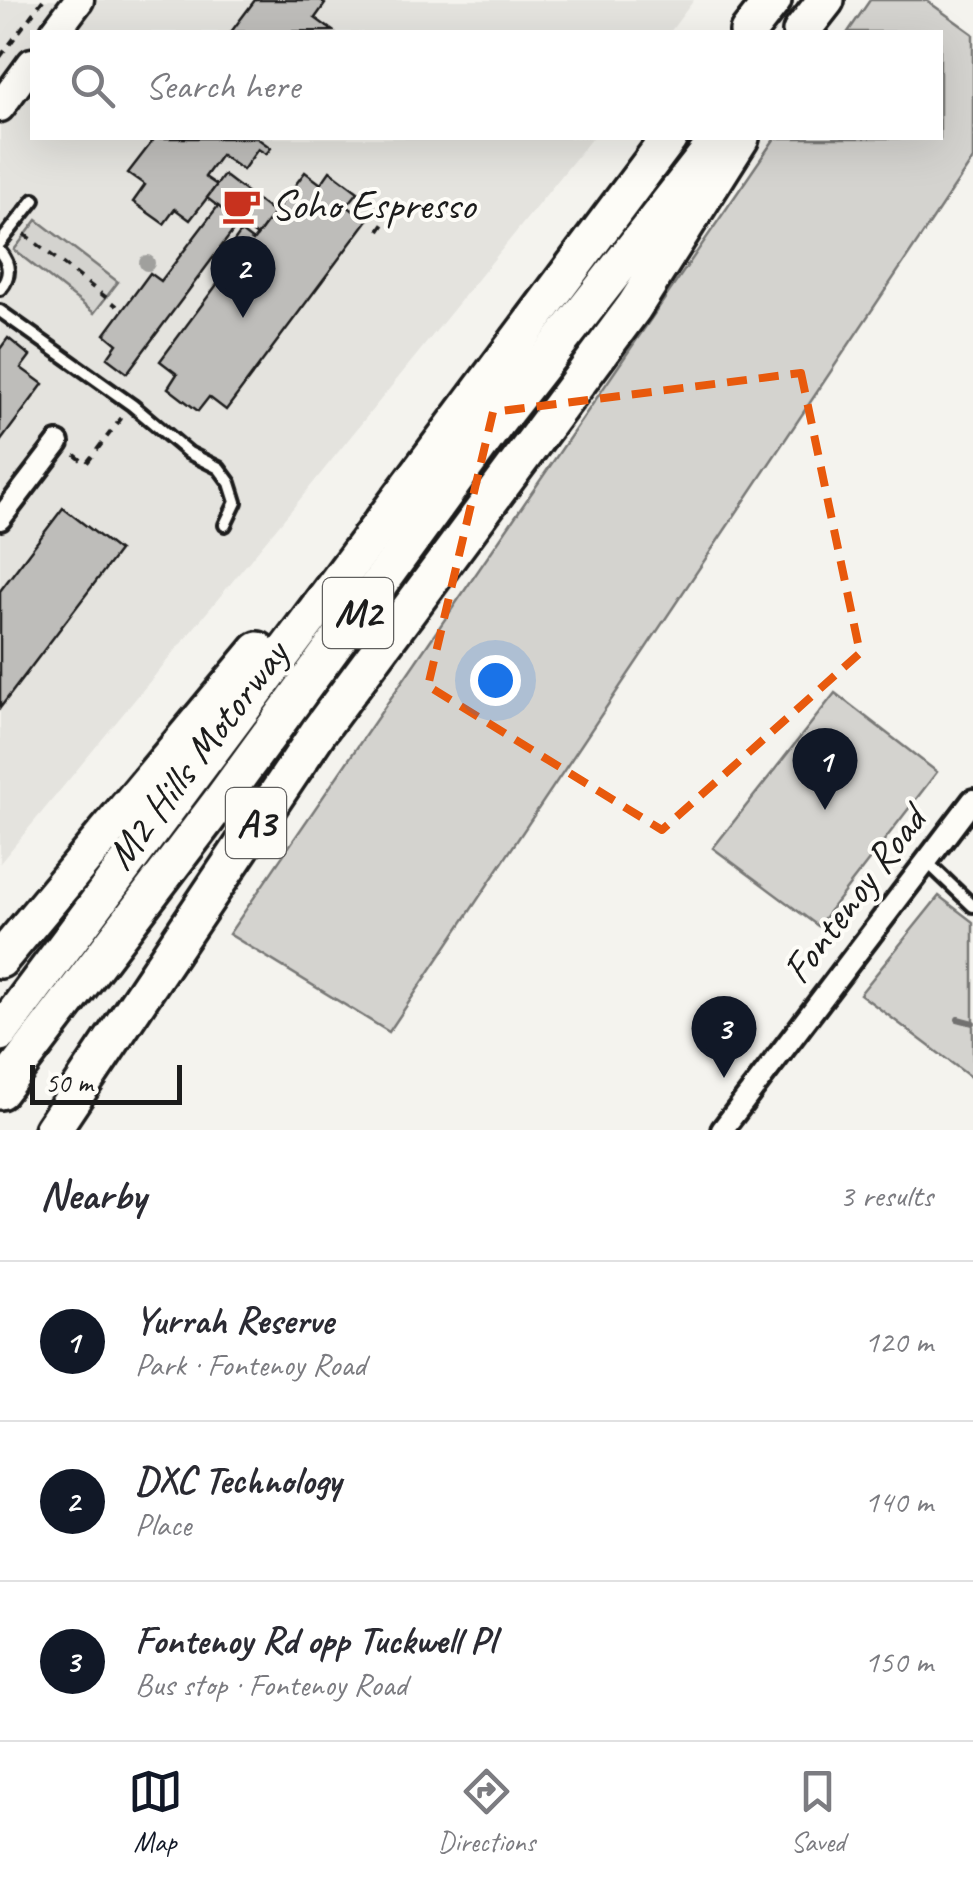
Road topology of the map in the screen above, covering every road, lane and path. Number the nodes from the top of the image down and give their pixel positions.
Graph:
1 (43, 0) edge
2 (773, 0) edge
3 (828, 0) edge
4 (750, 30) edge
5 (806, 30) edge
6 (0, 57) edge
7 (30, 66) edge
8 (0, 107) edge
9 (668, 140) edge
10 (718, 140) edge
11 (741, 140) edge
12 (34, 200) dead end
13 (390, 215) dead end
14 (13, 226) junction
15 (378, 231) dead end
16 (0, 242) edge
17 (0, 252) edge
18 (0, 290) edge
19 (117, 306) dead end
20 (0, 311) edge
21 (509, 350) junction
22 (121, 420) dead end
23 (58, 443) dead end
24 (92, 458) dead end
25 (0, 519) edge
26 (225, 525) dead end
27 (973, 800) edge
28 (926, 862) junction
29 (973, 906) edge
30 (0, 960) edge
31 (0, 1032) edge
32 (0, 1091) edge
33 (52, 1130) edge
34 (722, 1130) edge

1 - 6 path
2 - 4 highway
3 - 5 highway
7 - 8 main road
9 - 21 highway, M2 Hills Motorway / M2
10 - 32 highway, M2 Hills Motorway / M2
11 - 33 highway, A3
12 - 14 lane
13 - 15 path
14 - 16 lane
14 - 19 path
17 - 18 lane
20 - 26 lane
21 - 30 highway, M2
21 - 31 highway, M2 Hills Motorway / M2
22 - 24 path
23 - 25 street
27 - 28 street, Fontenoy Road
28 - 29 lane
28 - 34 street, Fontenoy Road

